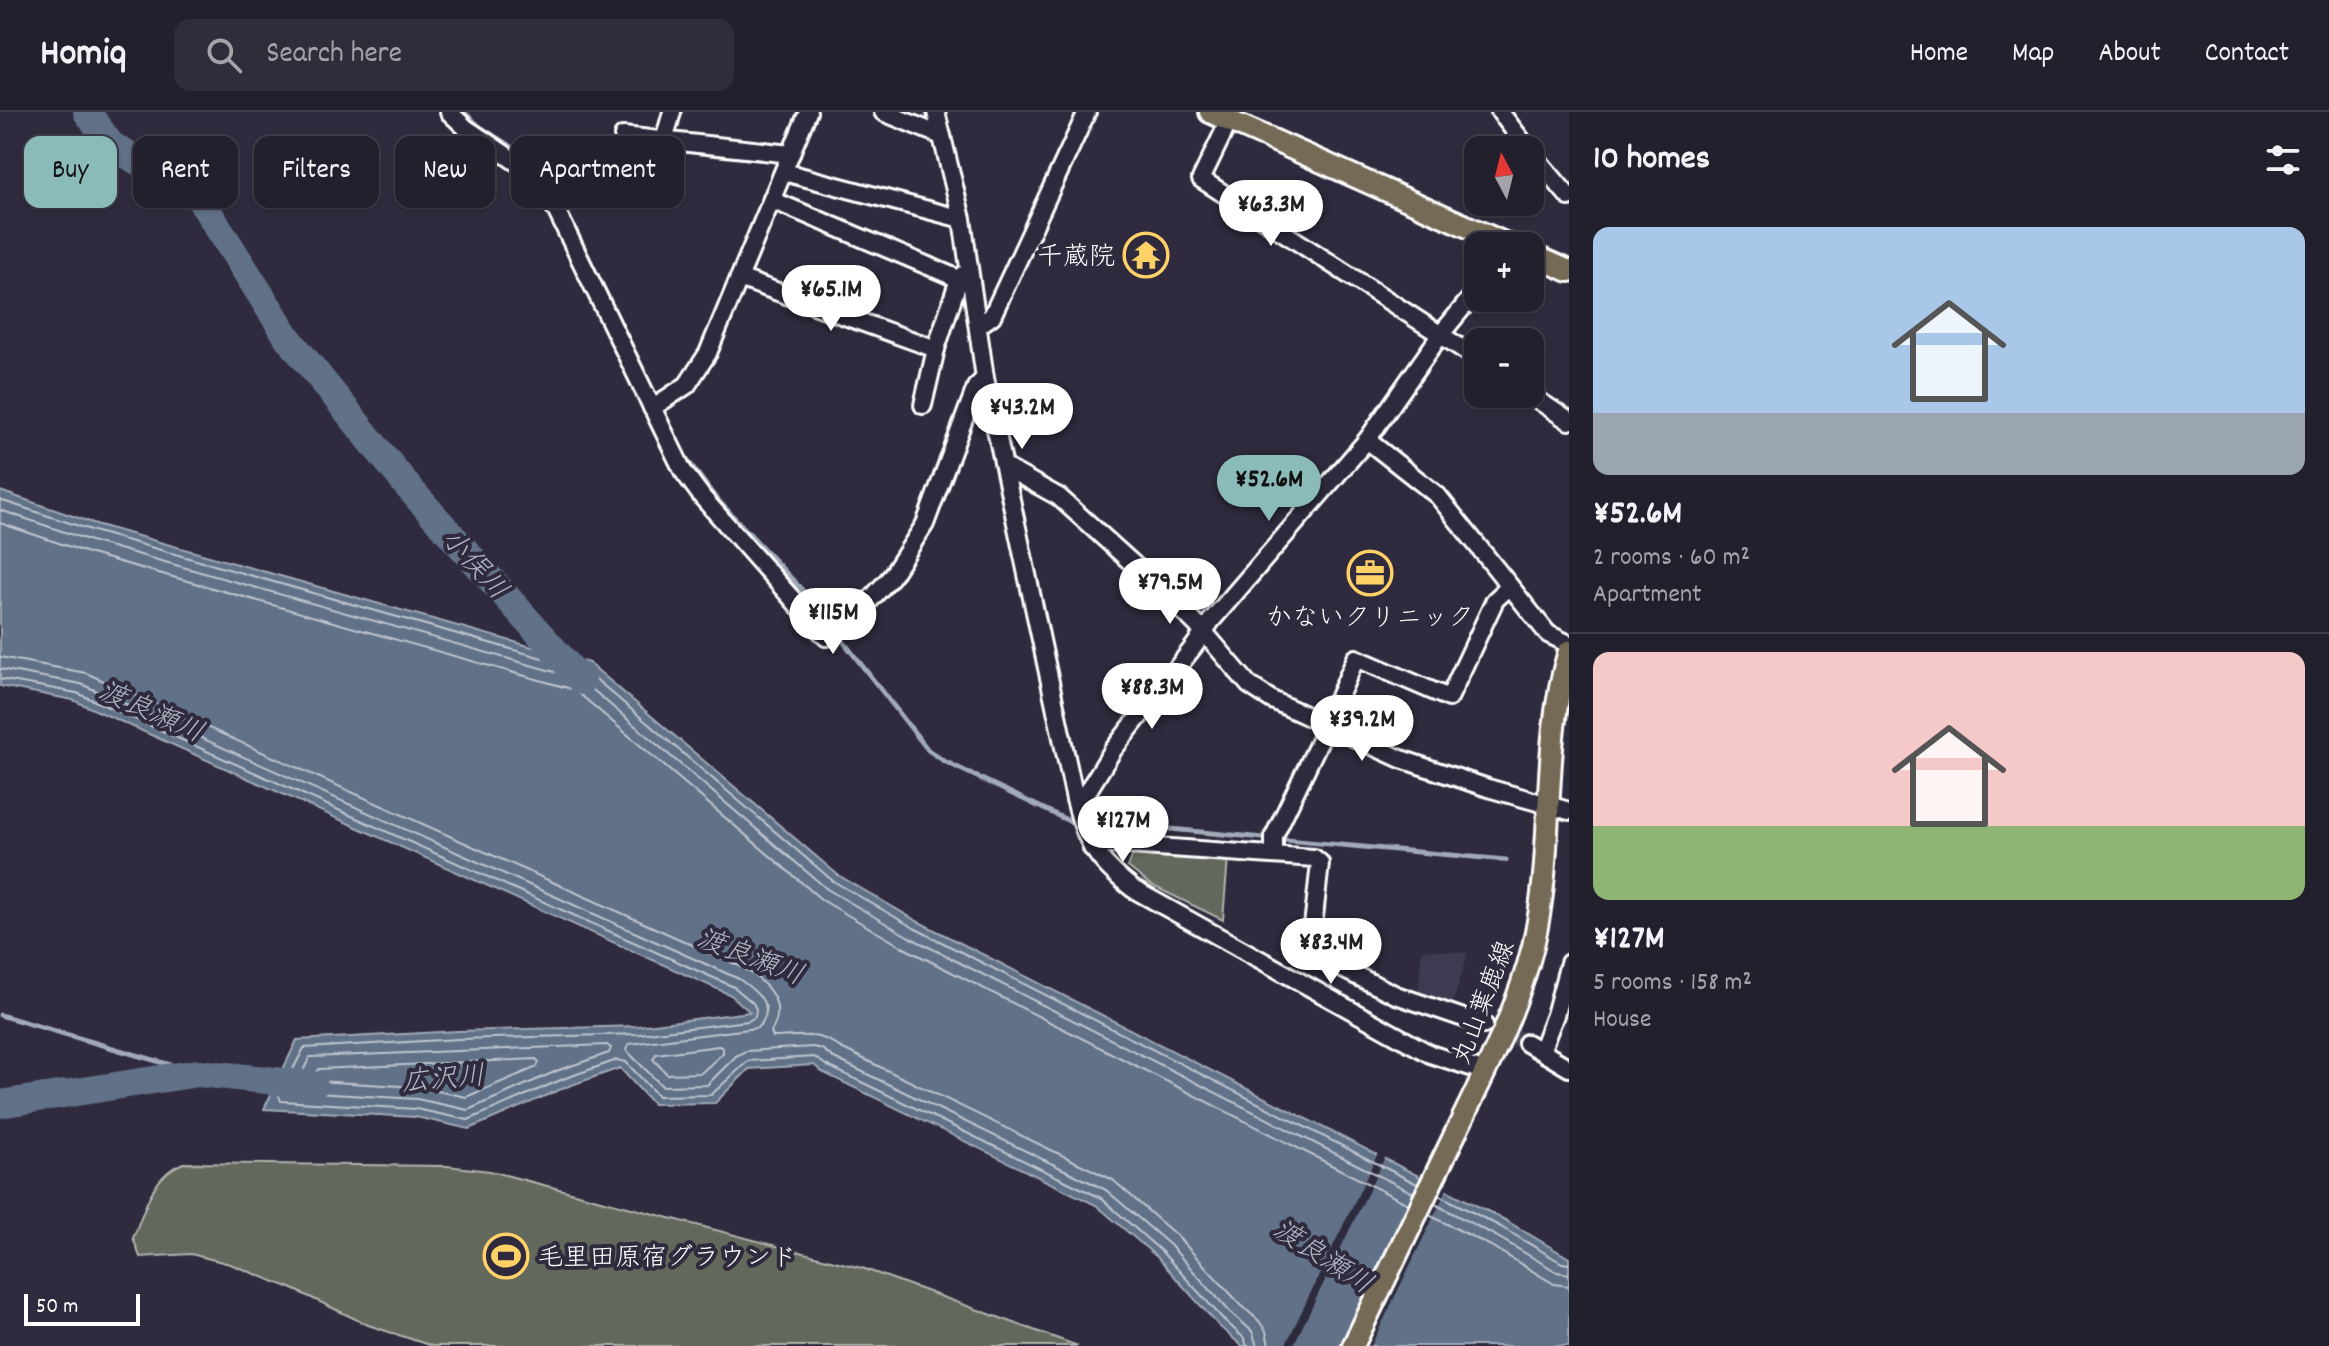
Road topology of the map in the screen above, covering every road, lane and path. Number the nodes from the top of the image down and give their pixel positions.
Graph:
1 (449, 112) edge
2 (672, 112) edge
3 (808, 112) edge
4 (883, 112) edge
5 (936, 112) edge
6 (1087, 112) edge
7 (1210, 112) edge
8 (1500, 112) edge
9 (1229, 121) junction
10 (665, 136) edge
11 (942, 136) junction
12 (1518, 136) edge
13 (684, 143) edge
14 (791, 154) junction
15 (1544, 168) edge
16 (784, 172) junction
17 (1569, 197) edge
18 (772, 200) junction
19 (962, 219) junction
20 (1479, 232) edge
21 (1544, 260) edge
22 (1569, 271) edge
23 (965, 274) junction
24 (739, 278) junction
25 (1464, 306) edge
26 (978, 326) junction
27 (1441, 334) junction
28 (936, 349) junction
29 (1464, 350) edge
30 (985, 378) junction
31 (1544, 404) edge
32 (658, 405) junction
33 (923, 405) dead end
34 (1569, 421) edge
35 (1367, 440) junction
36 (1005, 467) junction
37 (1509, 587) junction
38 (1204, 632) junction
39 (1569, 644) edge
40 (1569, 651) edge
41 (1327, 725) junction
42 (1075, 799) junction
43 (1548, 806) junction
44 (1569, 811) edge
45 (1092, 848) junction
46 (1274, 853) junction
47 (1569, 963) edge
48 (1484, 1025) tunnel mouth
49 (1569, 1068) edge
50 (1486, 1072) junction
51 (1353, 1346) edge

1 - 32 street
2 - 10 street
3 - 14 street
4 - 11 street
5 - 11 street
6 - 26 street
7 - 9 main road
8 - 12 street
9 - 20 main road
9 - 27 street
11 - 19 street
13 - 14 street
14 - 16 street
15 - 17 street
16 - 18 street
16 - 19 street
18 - 23 street
18 - 24 street
19 - 23 street
21 - 22 main road
23 - 26 street
23 - 28 street
24 - 28 street
24 - 32 street
25 - 27 street
26 - 30 street
27 - 29 street
27 - 35 street
28 - 33 street
30 - 32 street
30 - 36 street
31 - 34 street
35 - 37 street
35 - 38 street
36 - 38 street
36 - 42 street
37 - 39 street
37 - 41 street
38 - 41 street
38 - 42 street
40 - 43 main road, 丸山葉鹿線
41 - 43 street
41 - 46 street
42 - 45 street
43 - 44 street
43 - 50 main road, 丸山葉鹿線
45 - 46 street
45 - 50 street
46 - 48 street
47 - 49 street
50 - 51 main road, 丸山葉鹿線

